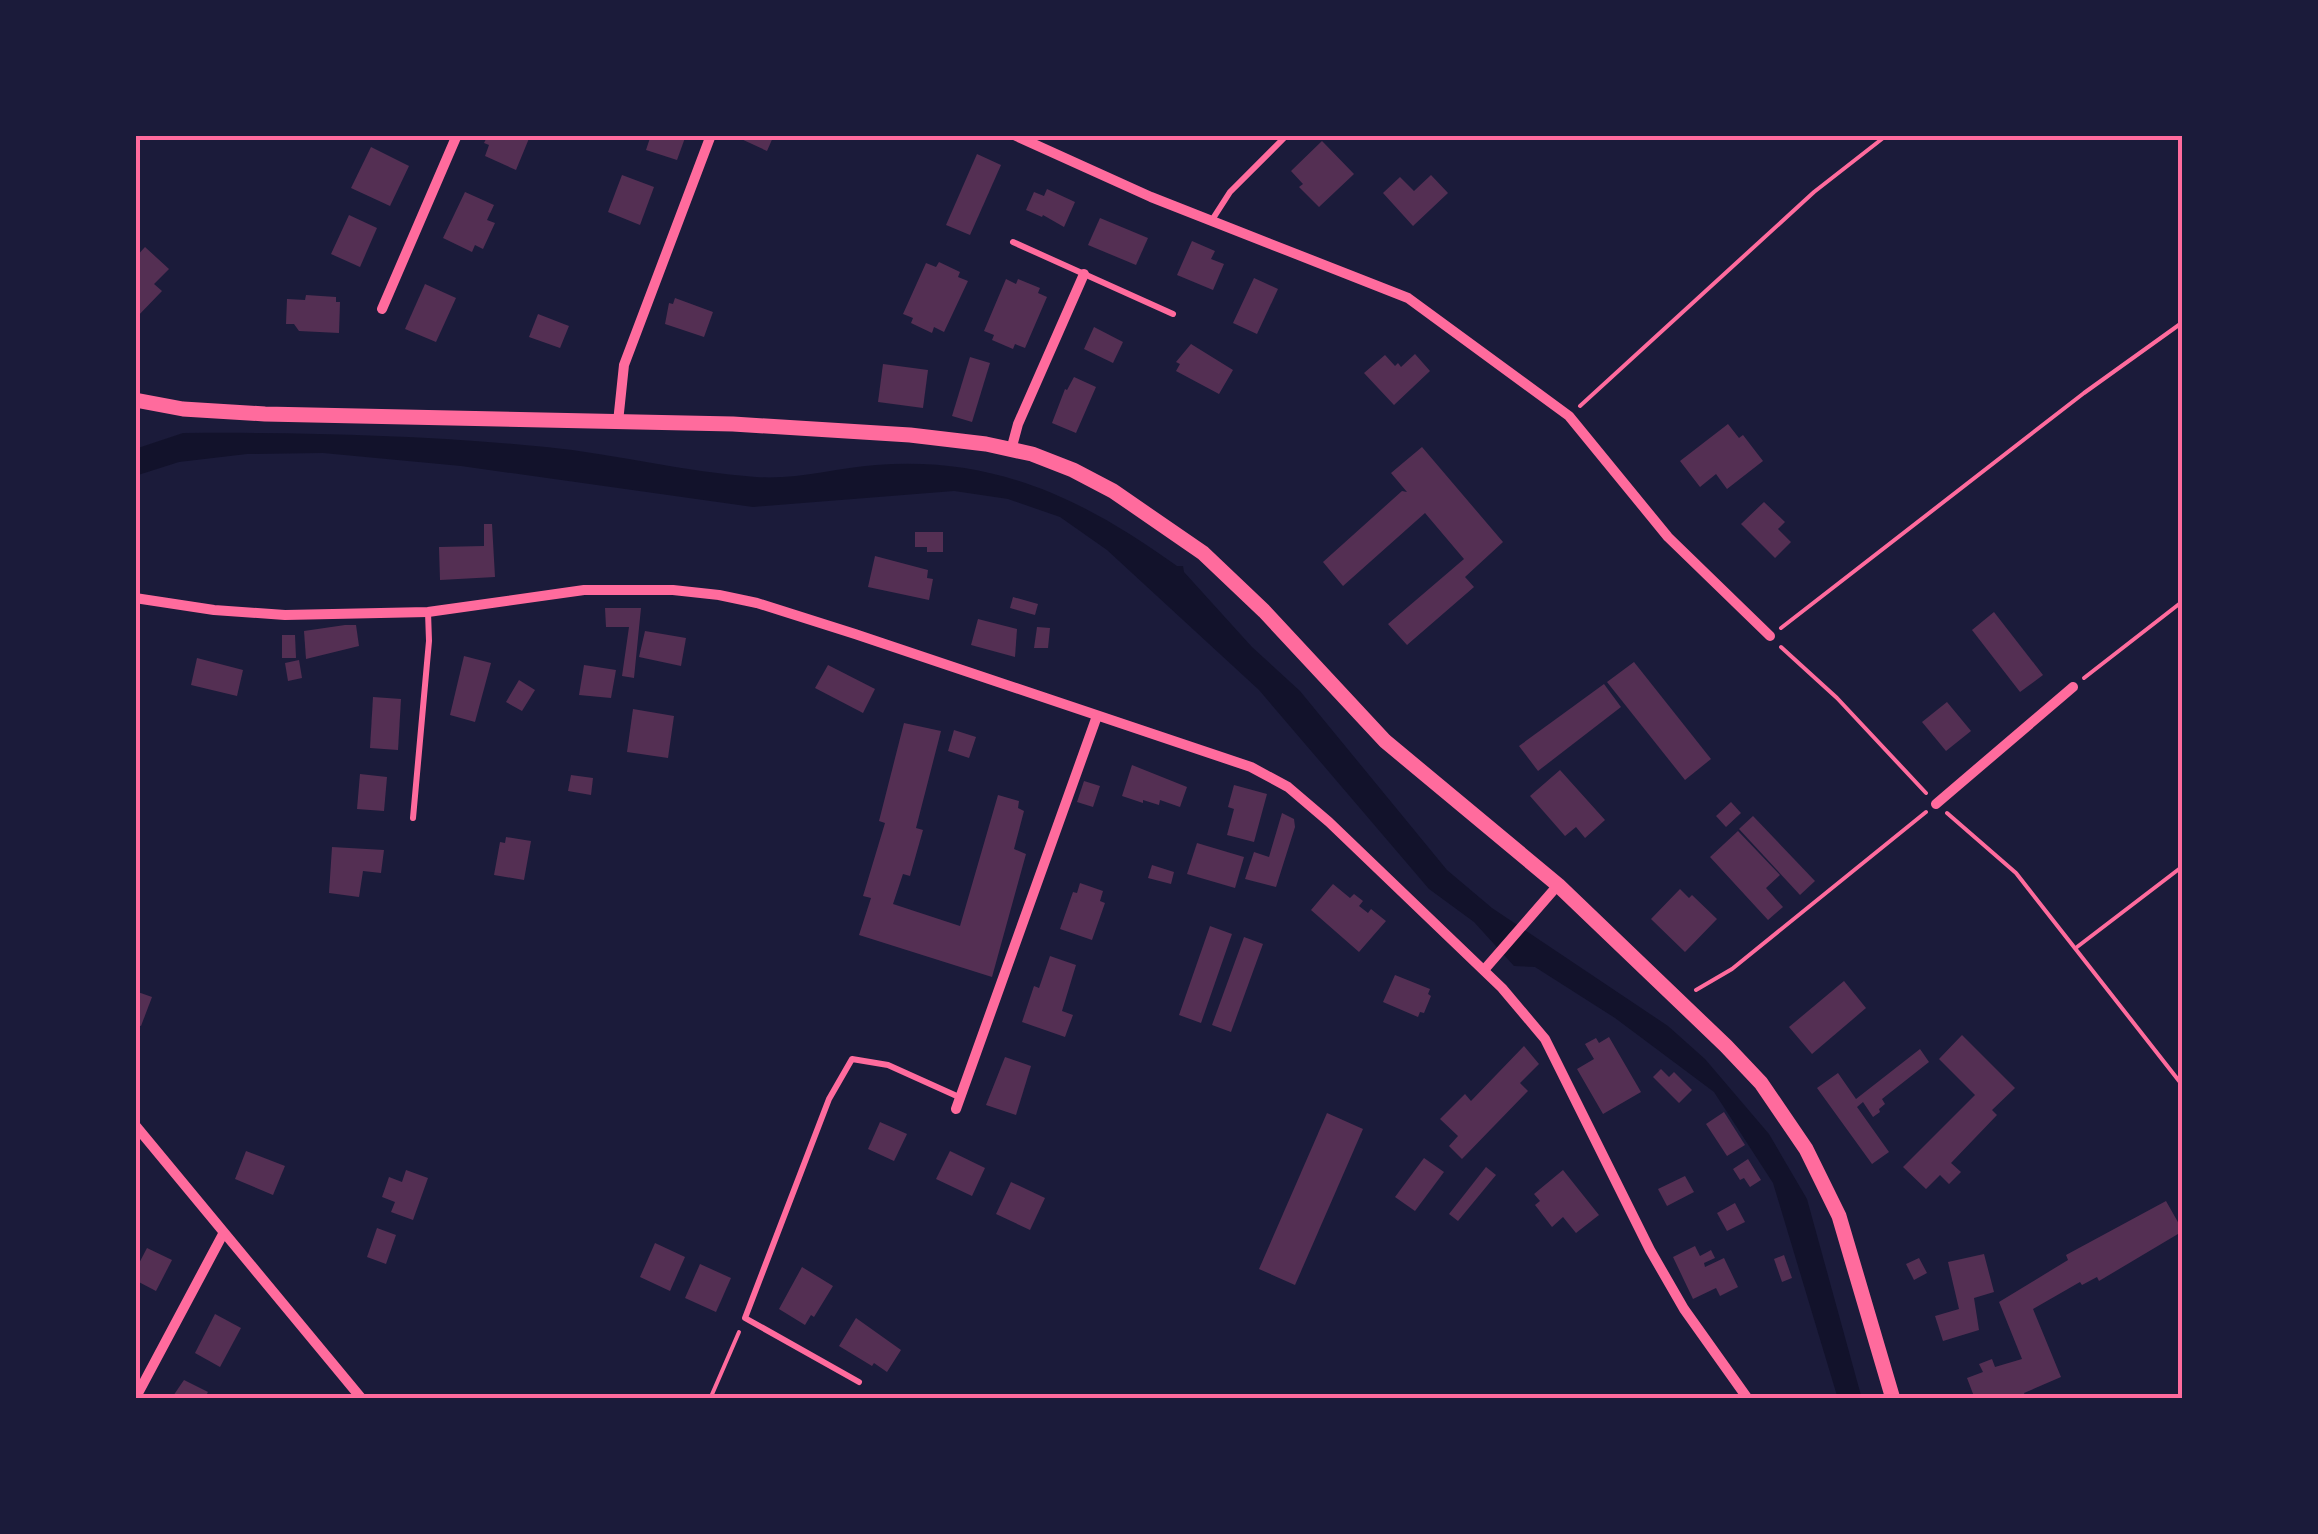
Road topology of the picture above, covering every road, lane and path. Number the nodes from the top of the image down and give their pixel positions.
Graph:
1 (457, 135) edge
2 (711, 135) edge
3 (1014, 135) edge
4 (1287, 135) edge
5 (1887, 135) edge
6 (1211, 221) junction
7 (1013, 242) dead end
8 (1084, 274) junction
9 (382, 309) dead end
10 (1173, 314) dead end
11 (2183, 322) edge
12 (135, 400) edge
13 (1569, 416) junction
14 (618, 422) junction
15 (1011, 450) junction
16 (135, 598) edge
17 (2183, 601) edge
18 (428, 612) junction
19 (1770, 636) junction
20 (2073, 687) joint
21 (1097, 716) junction
22 (1936, 804) junction
23 (413, 818) dead end
24 (2183, 866) edge
25 (1558, 884) junction
26 (2077, 947) junction
27 (1484, 970) junction
28 (1680, 1002) junction
29 (2183, 1086) edge
30 (958, 1104) joint
31 (135, 1125) edge
32 (223, 1234) junction
33 (745, 1318) junction
34 (859, 1382) dead end
35 (135, 1399) edge
36 (362, 1399) edge
37 (710, 1399) edge
38 (1748, 1399) edge
39 (1893, 1399) edge

1 - 9 street
2 - 14 street
3 - 6 street
4 - 6 lane
5 - 13 path
6 - 13 street
7 - 8 lane
8 - 10 lane
8 - 15 street
11 - 19 path
12 - 14 street
13 - 19 street
14 - 15 street
15 - 25 street
16 - 18 street
17 - 20 path
18 - 21 street
18 - 23 lane
19 - 22 path
20 - 22 street
21 - 27 street
21 - 30 street
22 - 26 path
22 - 28 path
24 - 26 path
25 - 27 street
25 - 28 street
26 - 29 path
27 - 38 street
28 - 39 street
30 - 33 lane
31 - 32 street
32 - 35 street
32 - 36 street
33 - 34 lane
33 - 37 path

